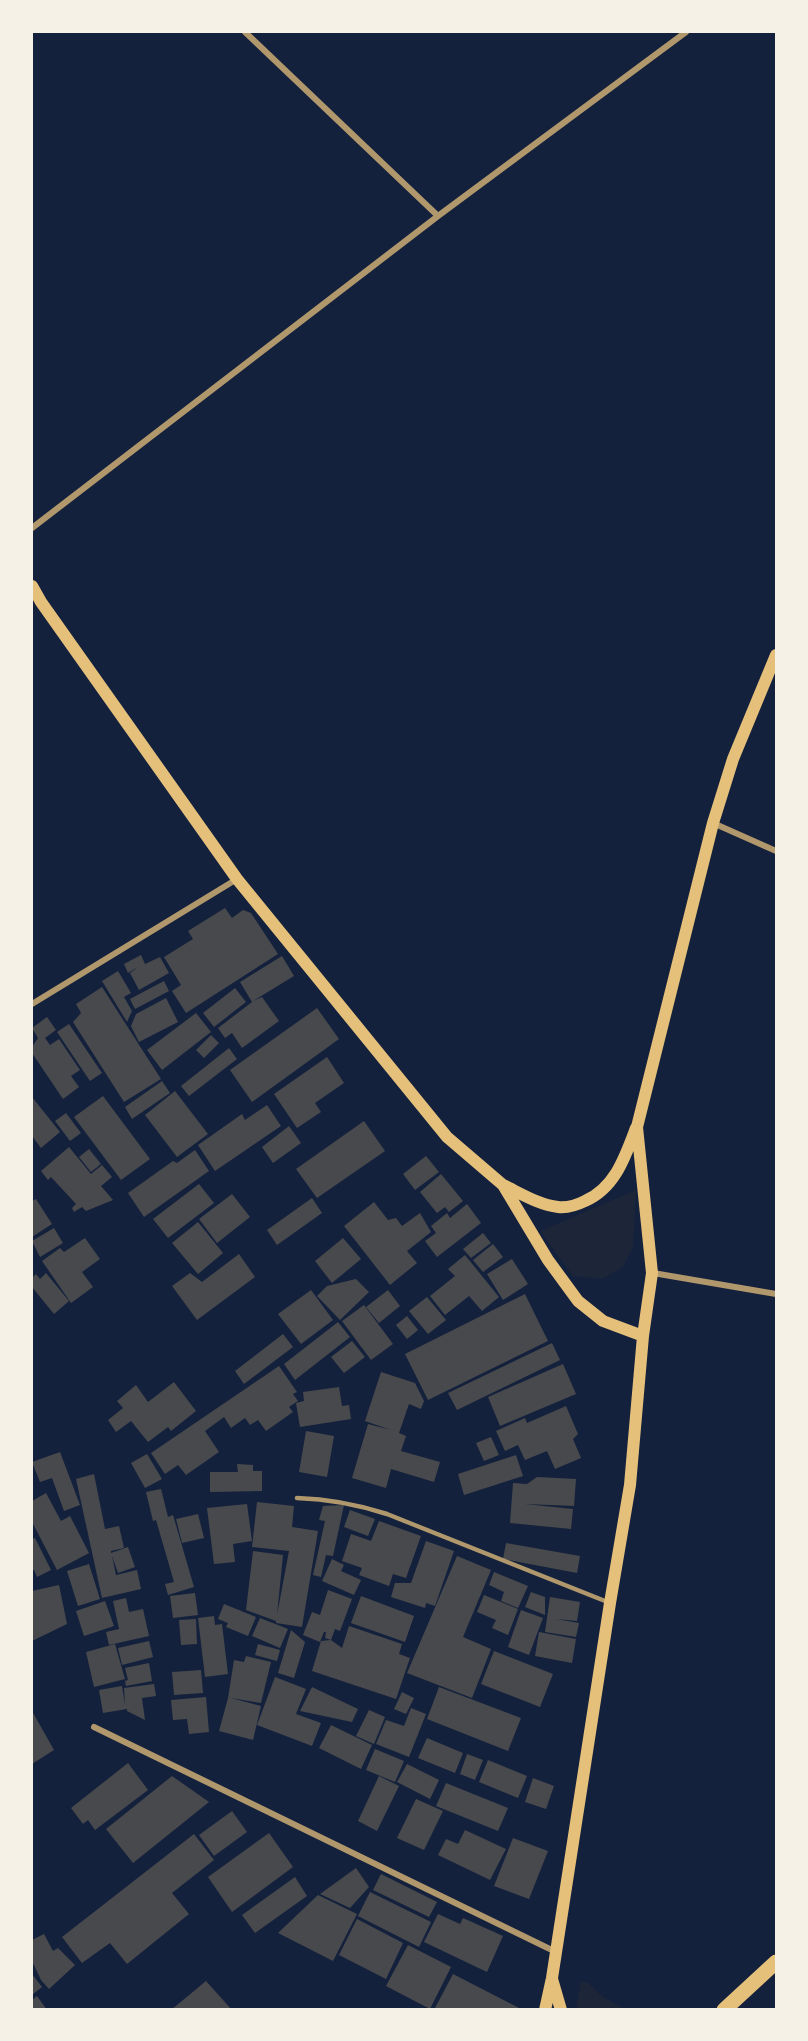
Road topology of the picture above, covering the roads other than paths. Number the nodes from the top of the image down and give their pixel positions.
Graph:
1 (245, 32) edge
2 (686, 32) edge
3 (438, 216) junction
4 (32, 528) edge
5 (32, 586) edge
6 (777, 655) edge
7 (714, 823) junction
8 (777, 852) edge
9 (237, 879) junction
10 (32, 1004) edge
11 (637, 1127) junction
12 (503, 1185) junction
13 (652, 1273) junction
14 (777, 1294) edge
15 (643, 1336) junction
16 (297, 1498) dead end
17 (610, 1603) junction
18 (94, 1727) dead end
19 (556, 1952) junction
20 (777, 1962) edge
21 (552, 1978) junction
22 (545, 2010) edge
23 (561, 2010) edge
24 (724, 2010) edge

1 - 3 street
2 - 3 street
3 - 4 street
5 - 9 main road
6 - 7 main road
7 - 8 street
7 - 11 main road
9 - 10 street
9 - 12 main road
11 - 12 main road
11 - 13 main road
12 - 15 main road
13 - 14 street
13 - 15 main road
15 - 17 main road
16 - 17 lane
17 - 19 main road
18 - 19 street
19 - 21 main road
20 - 24 main road
21 - 22 main road
21 - 23 main road

